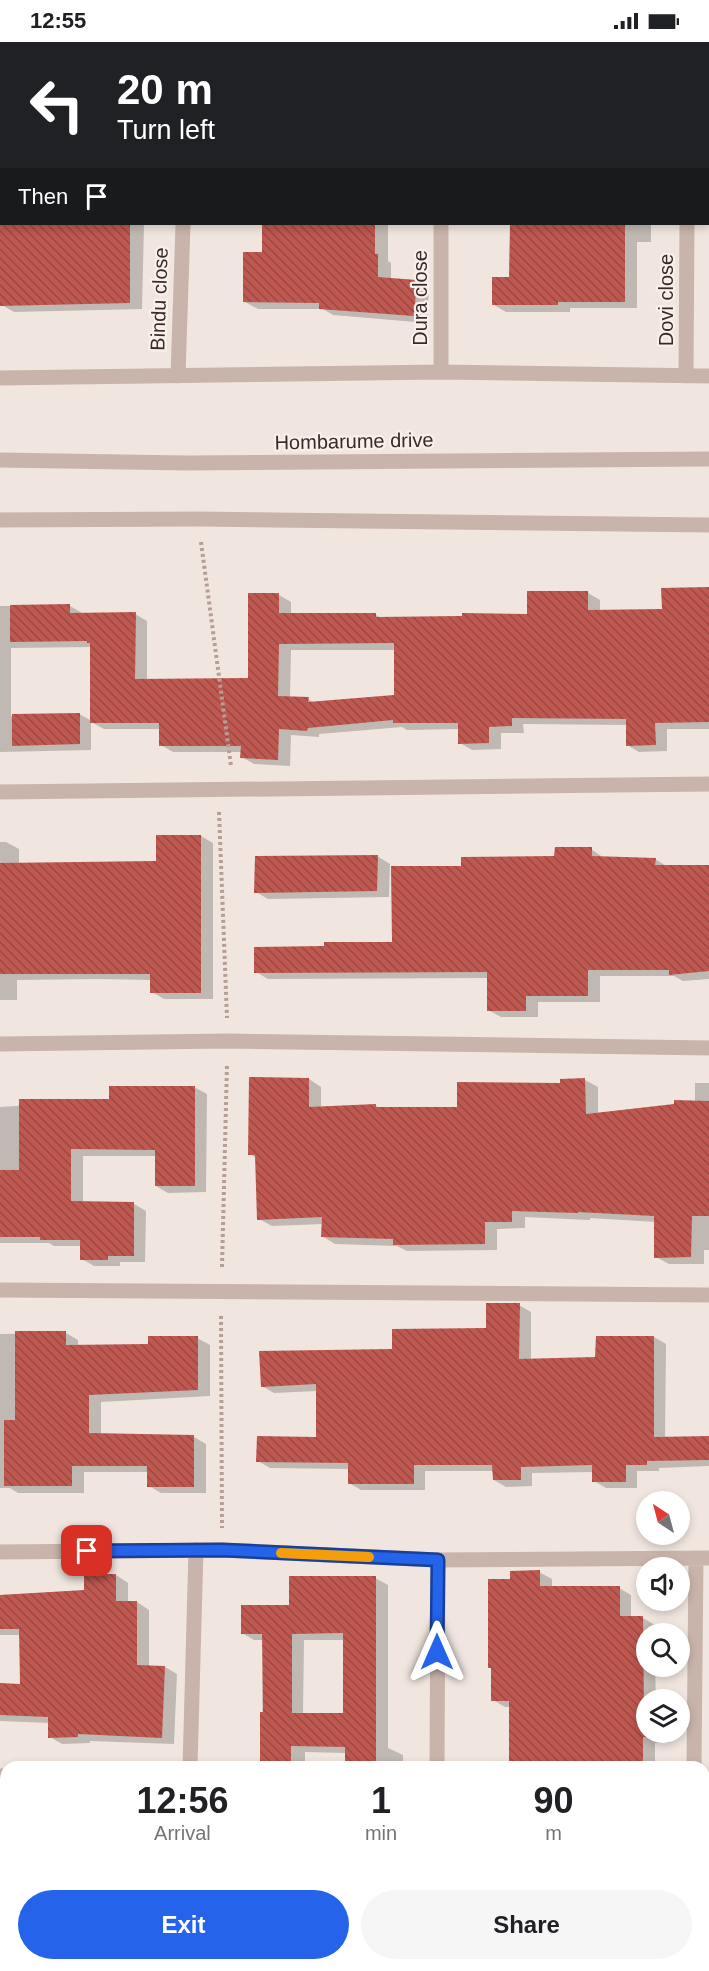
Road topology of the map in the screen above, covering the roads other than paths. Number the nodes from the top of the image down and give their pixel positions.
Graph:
1 (183, 225) edge
2 (441, 225) edge
3 (687, 225) edge
4 (441, 372) junction
5 (178, 376) junction
6 (686, 376) junction
7 (709, 376) edge
8 (0, 378) edge
9 (709, 459) edge
10 (0, 460) edge
11 (0, 520) edge
12 (709, 525) edge
13 (709, 784) edge
14 (0, 792) edge
15 (0, 1044) edge
16 (709, 1048) edge
17 (0, 1290) edge
18 (709, 1296) edge
19 (196, 1550) junction
20 (0, 1552) edge
21 (703, 1558) edge
22 (438, 1560) junction
23 (190, 1761) edge
24 (437, 1761) edge
25 (693, 1761) edge

1 - 5 street, Bindu close
2 - 4 street, Dura close
3 - 6 street, Dovi close
4 - 5 street
4 - 6 street
5 - 8 street
6 - 7 street
9 - 10 street, Hombarume drive
11 - 12 street
13 - 14 street
15 - 16 street
17 - 18 street
19 - 20 street
19 - 22 street
19 - 23 street
21 - 22 street
21 - 25 street
22 - 24 street

